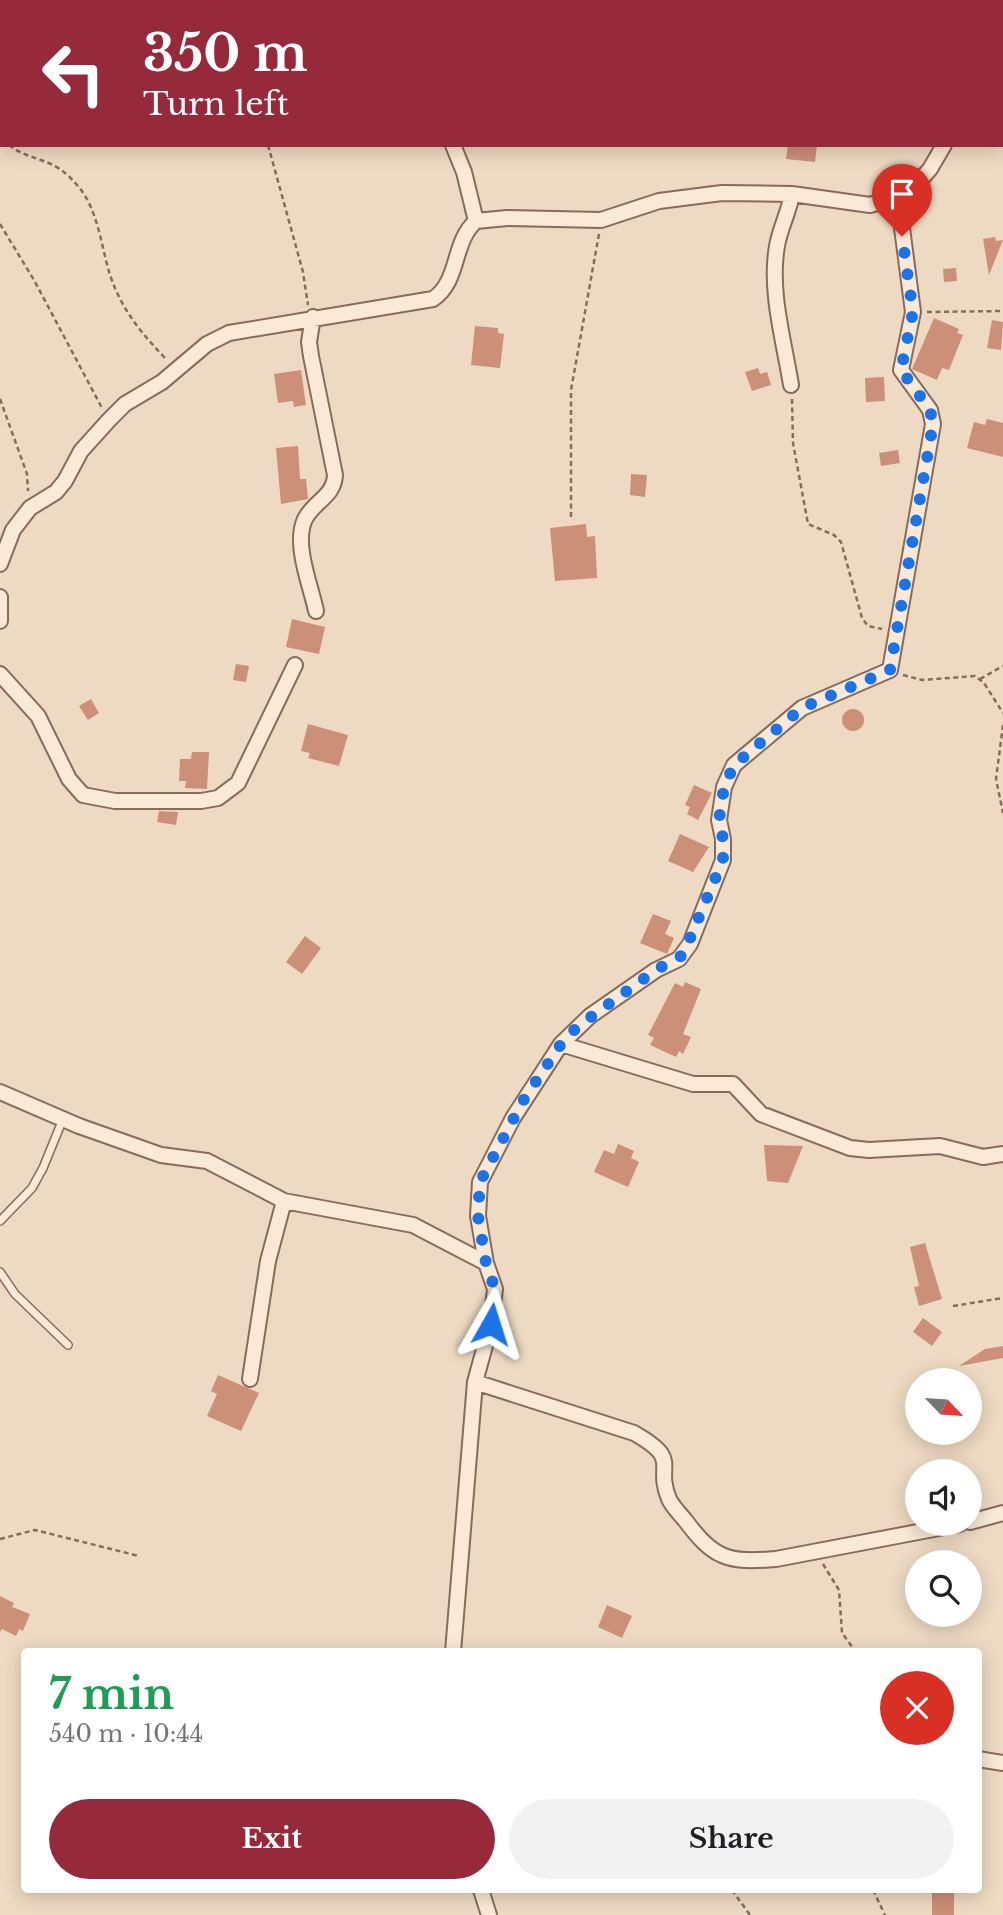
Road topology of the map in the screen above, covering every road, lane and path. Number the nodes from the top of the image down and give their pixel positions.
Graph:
1 (14, 147) edge
2 (269, 147) edge
3 (454, 147) edge
4 (932, 152) edge
5 (792, 194) junction
6 (908, 194) junction
7 (601, 220) junction
8 (476, 221) junction
9 (0, 224) edge
10 (1003, 311) edge
11 (913, 312) junction
12 (312, 317) junction
13 (177, 370) junction
14 (791, 386) joint
15 (0, 399) edge
16 (109, 420) junction
17 (30, 508) junction
18 (571, 517) dead end
19 (0, 564) edge
20 (0, 597) edge
21 (316, 611) dead end
22 (0, 621) edge
23 (897, 631) junction
24 (295, 666) dead end
25 (1003, 666) edge
26 (890, 670) junction
27 (0, 676) edge
28 (980, 679) junction
29 (1003, 713) edge
30 (1003, 724) edge
31 (1003, 813) edge
32 (561, 1044) junction
33 (0, 1092) edge
34 (63, 1119) junction
35 (1003, 1154) edge
36 (284, 1201) junction
37 (0, 1221) edge
38 (486, 1263) junction
39 (0, 1272) edge
40 (1003, 1298) edge
41 (953, 1306) dead end
42 (68, 1345) dead end
43 (250, 1379) dead end
44 (475, 1382) junction
45 (1003, 1513) edge
46 (982, 1519) edge
47 (905, 1534) edge
48 (0, 1539) edge
49 (812, 1551) junction
50 (139, 1556) dead end
51 (453, 1648) edge
52 (853, 1648) edge
53 (982, 1760) edge
54 (1003, 1763) edge
55 (482, 1893) edge
56 (734, 1893) edge
57 (875, 1893) edge
58 (489, 1915) edge
59 (750, 1915) edge
60 (886, 1915) edge

1 - 13 path
2 - 12 path
3 - 8 street
4 - 6 street
5 - 6 street
5 - 7 street
5 - 14 street
6 - 11 street
7 - 8 street
7 - 18 path
8 - 12 street
9 - 16 path
10 - 11 path
11 - 23 street
12 - 13 street
12 - 21 street
13 - 16 street
14 - 23 path
15 - 17 path
16 - 17 street
17 - 19 street
20 - 22 street
23 - 26 street
24 - 27 street
25 - 28 path
26 - 28 path
26 - 32 street
28 - 29 path
30 - 31 path
32 - 35 street
32 - 38 street
33 - 34 street
34 - 36 street
34 - 37 lane
36 - 38 street
36 - 43 street
38 - 44 street
39 - 42 lane
40 - 41 path
44 - 49 street
44 - 51 street
45 - 46 street
47 - 49 street
48 - 50 path
49 - 52 path
53 - 54 street
55 - 58 street
56 - 59 path
57 - 60 path

